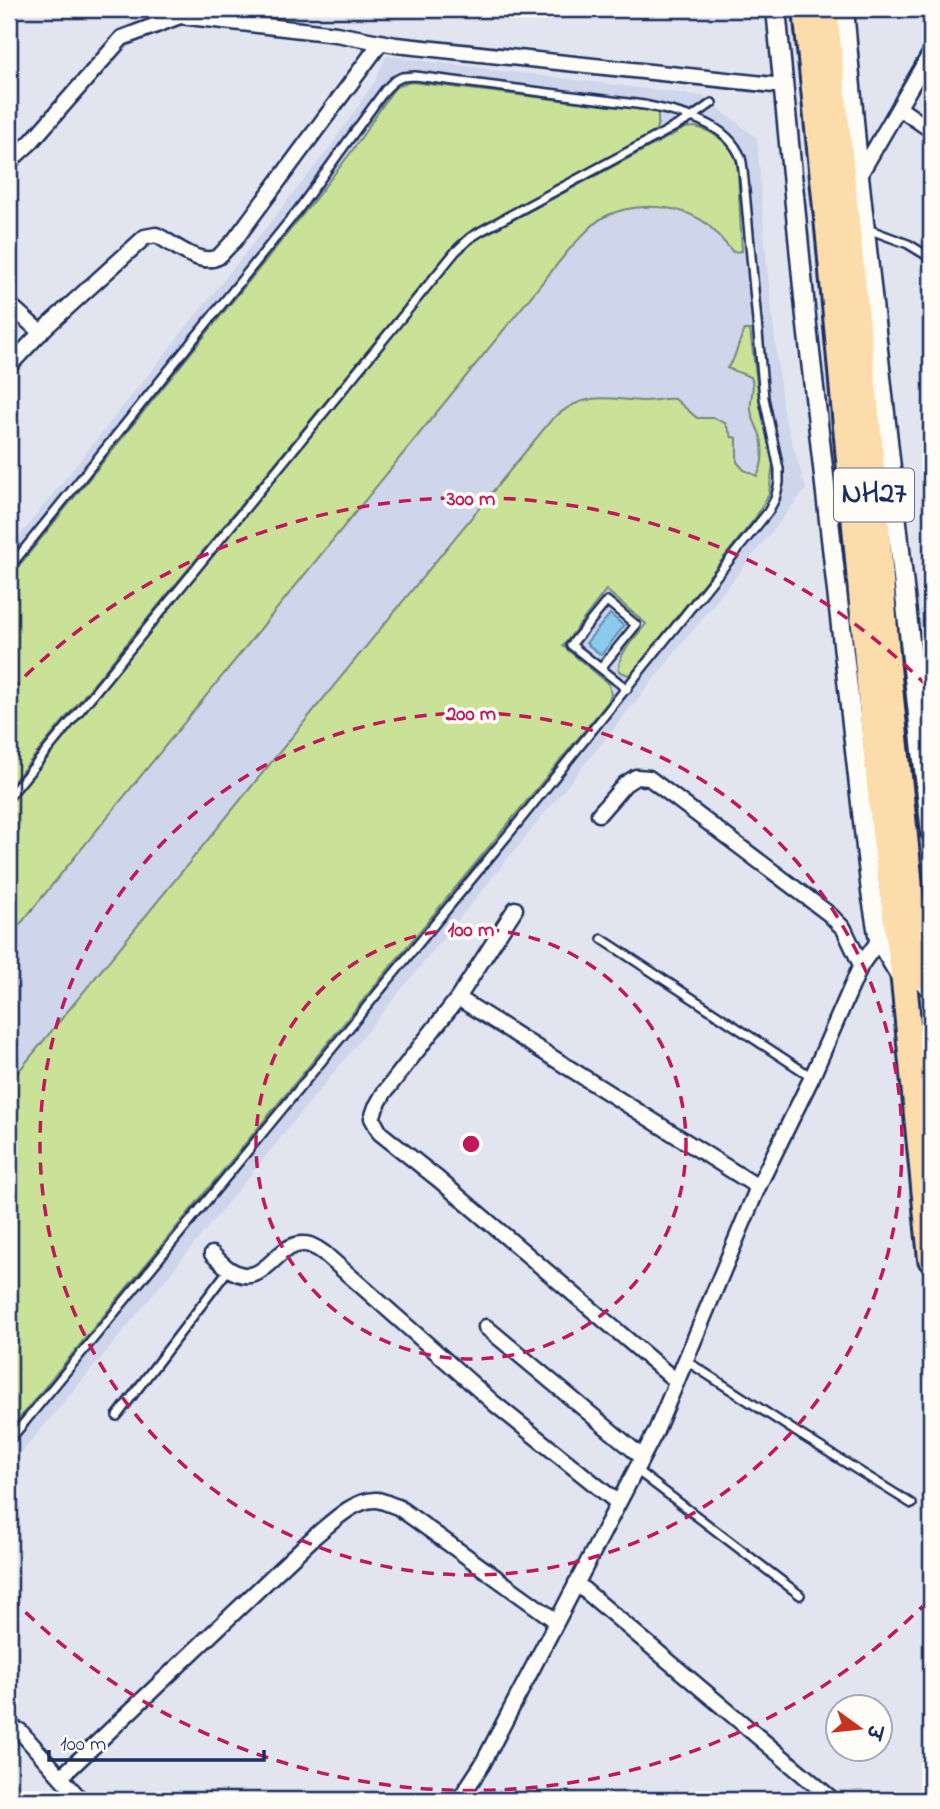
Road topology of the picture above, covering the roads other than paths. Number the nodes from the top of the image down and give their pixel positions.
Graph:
1 (776, 9) edge
2 (806, 9) edge
3 (825, 9) edge
4 (844, 9) edge
5 (181, 12) edge
6 (380, 42) junction
7 (931, 52) edge
8 (783, 86) junction
9 (712, 103) dead end
10 (899, 108) junction
11 (691, 118) junction
12 (931, 130) edge
13 (9, 162) edge
14 (859, 176) junction
15 (865, 228) junction
16 (931, 258) edge
17 (9, 304) edge
18 (41, 333) junction
19 (9, 366) edge
20 (9, 568) edge
21 (601, 668) junction
22 (627, 689) junction
23 (9, 797) edge
24 (930, 813) edge
25 (599, 814) dead end
26 (931, 833) edge
27 (931, 906) edge
28 (515, 909) dead end
29 (602, 939) dead end
30 (879, 940) junction
31 (861, 965) junction
32 (918, 985) edge
33 (458, 998) junction
34 (812, 1077) junction
35 (931, 1097) edge
36 (758, 1187) junction
37 (212, 1254) dead end
38 (931, 1259) edge
39 (229, 1269) junction
40 (486, 1327) dead end
41 (685, 1359) junction
42 (676, 1381) junction
43 (117, 1416) dead end
44 (9, 1441) edge
45 (639, 1463) junction
46 (618, 1503) junction
47 (912, 1504) dead end
48 (576, 1583) junction
49 (800, 1595) dead end
50 (556, 1621) junction
51 (9, 1728) edge
52 (61, 1777) junction
53 (81, 1800) edge
54 (459, 1800) edge
55 (833, 1800) edge

1 - 8 street
2 - 32 highway, NH27
3 - 32 highway, NH27
4 - 14 street
5 - 6 street
5 - 13 street
6 - 8 street
6 - 18 street
7 - 10 street
8 - 30 street
9 - 11 lane
10 - 12 street
10 - 14 street
11 - 20 lane
11 - 22 lane
11 - 23 lane
14 - 15 street
15 - 16 lane
15 - 24 street
17 - 18 street
18 - 19 street
21 - 21 lane
21 - 22 lane
22 - 44 lane
24 - 26 street
25 - 31 street
27 - 32 street
28 - 33 street
29 - 34 lane
30 - 31 street
30 - 32 street
31 - 34 street
32 - 35 highway, NH27
32 - 38 highway, NH27
33 - 36 street
33 - 42 street
34 - 36 street
36 - 41 street
37 - 39 street
39 - 43 lane
39 - 46 street
40 - 45 street
41 - 42 street
41 - 47 lane
42 - 45 street
45 - 46 street
45 - 49 lane
46 - 48 street
48 - 50 street
48 - 55 street
50 - 52 street
50 - 54 street
51 - 52 street
52 - 53 street

